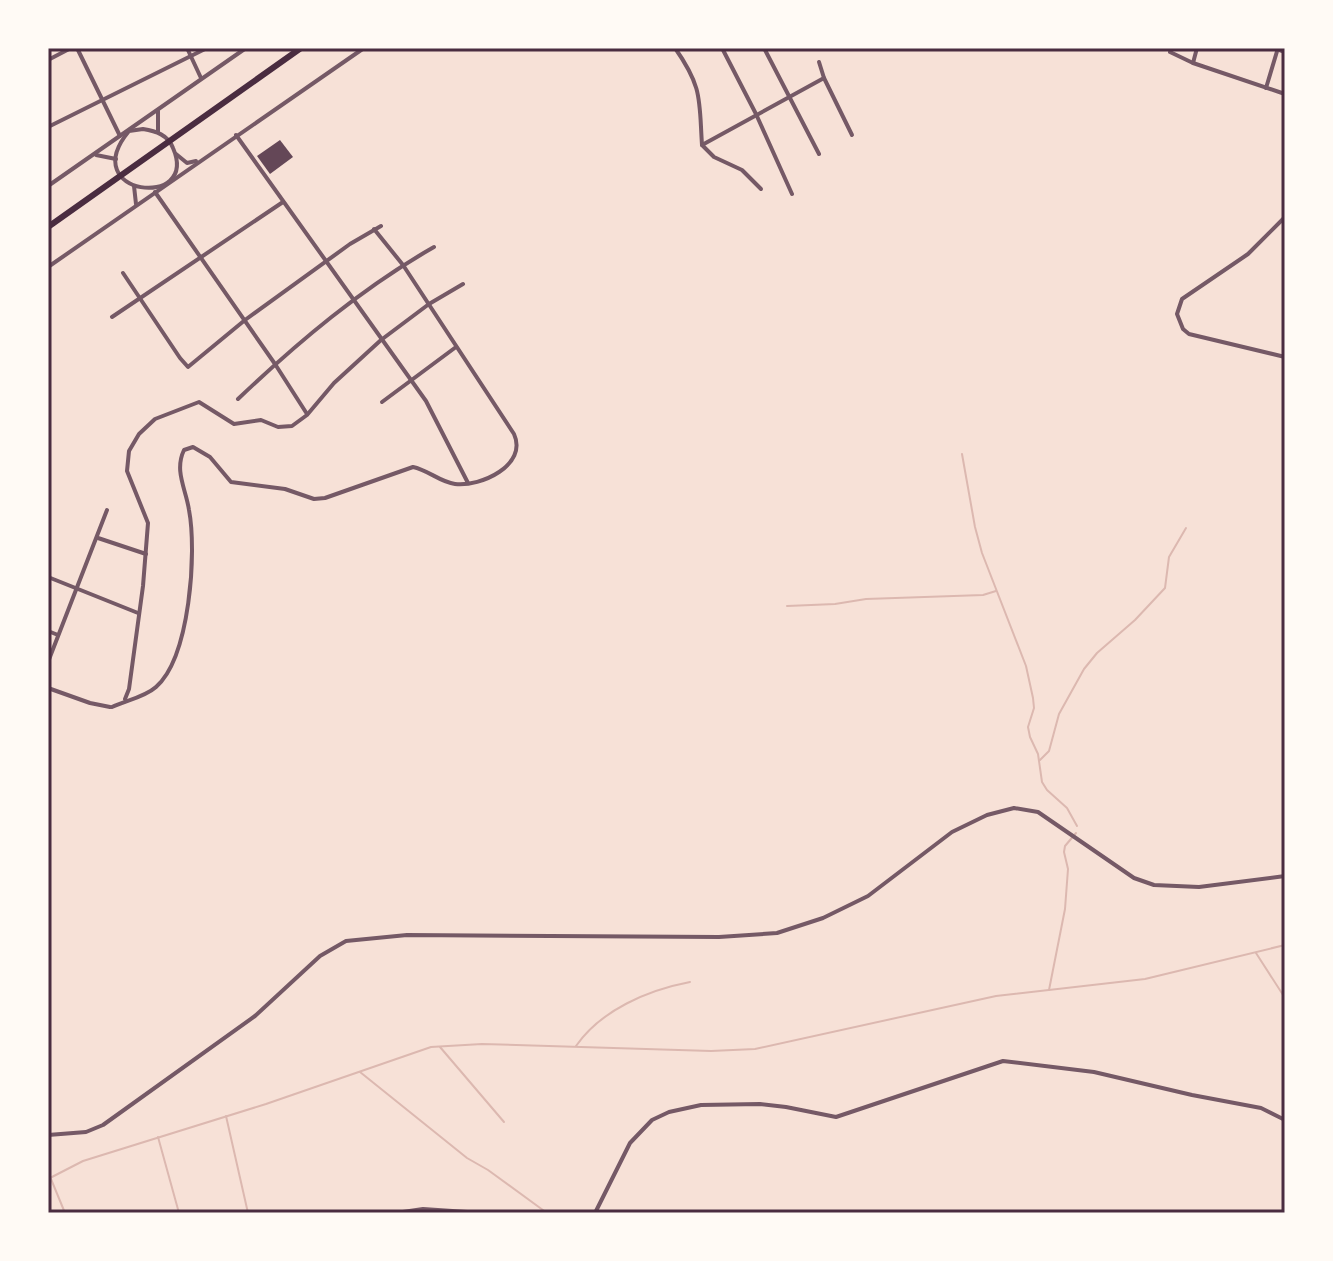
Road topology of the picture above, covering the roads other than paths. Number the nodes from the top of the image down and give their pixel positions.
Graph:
1 (71, 48) edge
2 (77, 48) edge
3 (187, 48) edge
4 (207, 48) edge
5 (246, 48) edge
6 (301, 48) edge
7 (364, 48) edge
8 (722, 48) edge
9 (764, 48) edge
10 (1197, 48) edge
11 (1277, 48) edge
12 (678, 49) edge
13 (1170, 52) dead end
14 (1285, 52) edge
15 (191, 56) junction
16 (48, 60) edge
17 (819, 62) dead end
18 (1193, 63) junction
19 (201, 78) junction
20 (824, 78) junction
21 (1266, 88) junction
22 (1285, 94) edge
23 (791, 97) junction
24 (102, 100) junction
25 (158, 110) junction
26 (756, 114) junction
27 (48, 127) edge
28 (129, 131) junction
29 (158, 132) junction
30 (236, 135) junction
31 (852, 135) dead end
32 (120, 137) junction
33 (169, 141) junction
34 (702, 145) junction
35 (175, 151) junction
36 (819, 154) dead end
37 (93, 155) junction
38 (116, 159) junction
39 (202, 159) junction
40 (120, 176) junction
41 (48, 186) edge
42 (134, 186) junction
43 (164, 186) junction
44 (761, 189) dead end
45 (155, 192) junction
46 (792, 194) dead end
47 (284, 201) junction
48 (136, 205) junction
49 (1285, 217) edge
50 (381, 226) dead end
51 (48, 227) edge
52 (374, 229) junction
53 (434, 247) dead end
54 (201, 258) junction
55 (327, 263) junction
56 (403, 265) junction
57 (48, 267) edge
58 (123, 273) dead end
59 (463, 284) dead end
60 (140, 298) junction
61 (352, 301) junction
62 (429, 304) junction
63 (112, 317) dead end
64 (245, 320) junction
65 (381, 340) junction
66 (456, 347) junction
67 (1285, 357) edge
68 (275, 364) junction
69 (411, 383) junction
70 (238, 399) dead end
71 (382, 402) dead end
72 (307, 415) junction
73 (468, 483) junction
74 (107, 510) dead end
75 (98, 538) junction
76 (146, 554) junction
77 (48, 577) edge
78 (77, 587) junction
79 (138, 613) junction
80 (48, 631) edge
81 (58, 635) junction
82 (48, 662) edge
83 (48, 688) edge
84 (112, 707) junction
85 (1285, 876) edge
86 (1285, 1120) edge
87 (48, 1135) edge
88 (396, 1213) edge
89 (482, 1213) edge
90 (595, 1213) edge

1 - 16 street
2 - 24 street
3 - 15 street
4 - 15 street
5 - 19 street
6 - 33 highway
7 - 30 street
8 - 26 street
9 - 23 street
10 - 18 street
11 - 14 street
11 - 21 street
12 - 34 street
13 - 18 street
15 - 19 street
15 - 24 street
17 - 20 street
18 - 21 street
19 - 25 street
20 - 23 street
20 - 31 street
21 - 22 street
23 - 26 street
23 - 36 street
24 - 27 street
24 - 32 street
25 - 28 street
25 - 29 street
26 - 34 street
26 - 46 street
28 - 29 street
28 - 32 street
28 - 38 street
29 - 33 street
30 - 39 street
30 - 47 street
32 - 37 street
33 - 35 street
33 - 40 highway
34 - 44 street
35 - 39 street
35 - 43 street
37 - 38 street
37 - 41 street
38 - 40 street
39 - 43 street
40 - 42 street
40 - 51 highway
42 - 43 street
42 - 48 street
43 - 45 street
45 - 48 street
45 - 54 street
47 - 54 street
47 - 55 street
48 - 57 street
49 - 67 street
50 - 52 street
52 - 55 street
52 - 56 street
53 - 56 street
54 - 60 street
54 - 64 street
55 - 61 street
55 - 64 street
56 - 61 street
56 - 62 street
58 - 60 street
59 - 62 street
60 - 63 street
60 - 64 street
61 - 65 street
61 - 68 street
62 - 65 street
62 - 66 street
64 - 68 street
65 - 69 street
65 - 72 street
66 - 69 street
66 - 73 street
68 - 70 street
68 - 72 street
69 - 71 street
69 - 73 street
72 - 76 street
73 - 84 street
74 - 75 street
75 - 76 street
75 - 78 street
76 - 79 street
77 - 78 street
78 - 79 street
78 - 81 street
79 - 84 street
80 - 81 street
81 - 82 street
83 - 84 street
85 - 87 street
86 - 90 street
88 - 89 street

